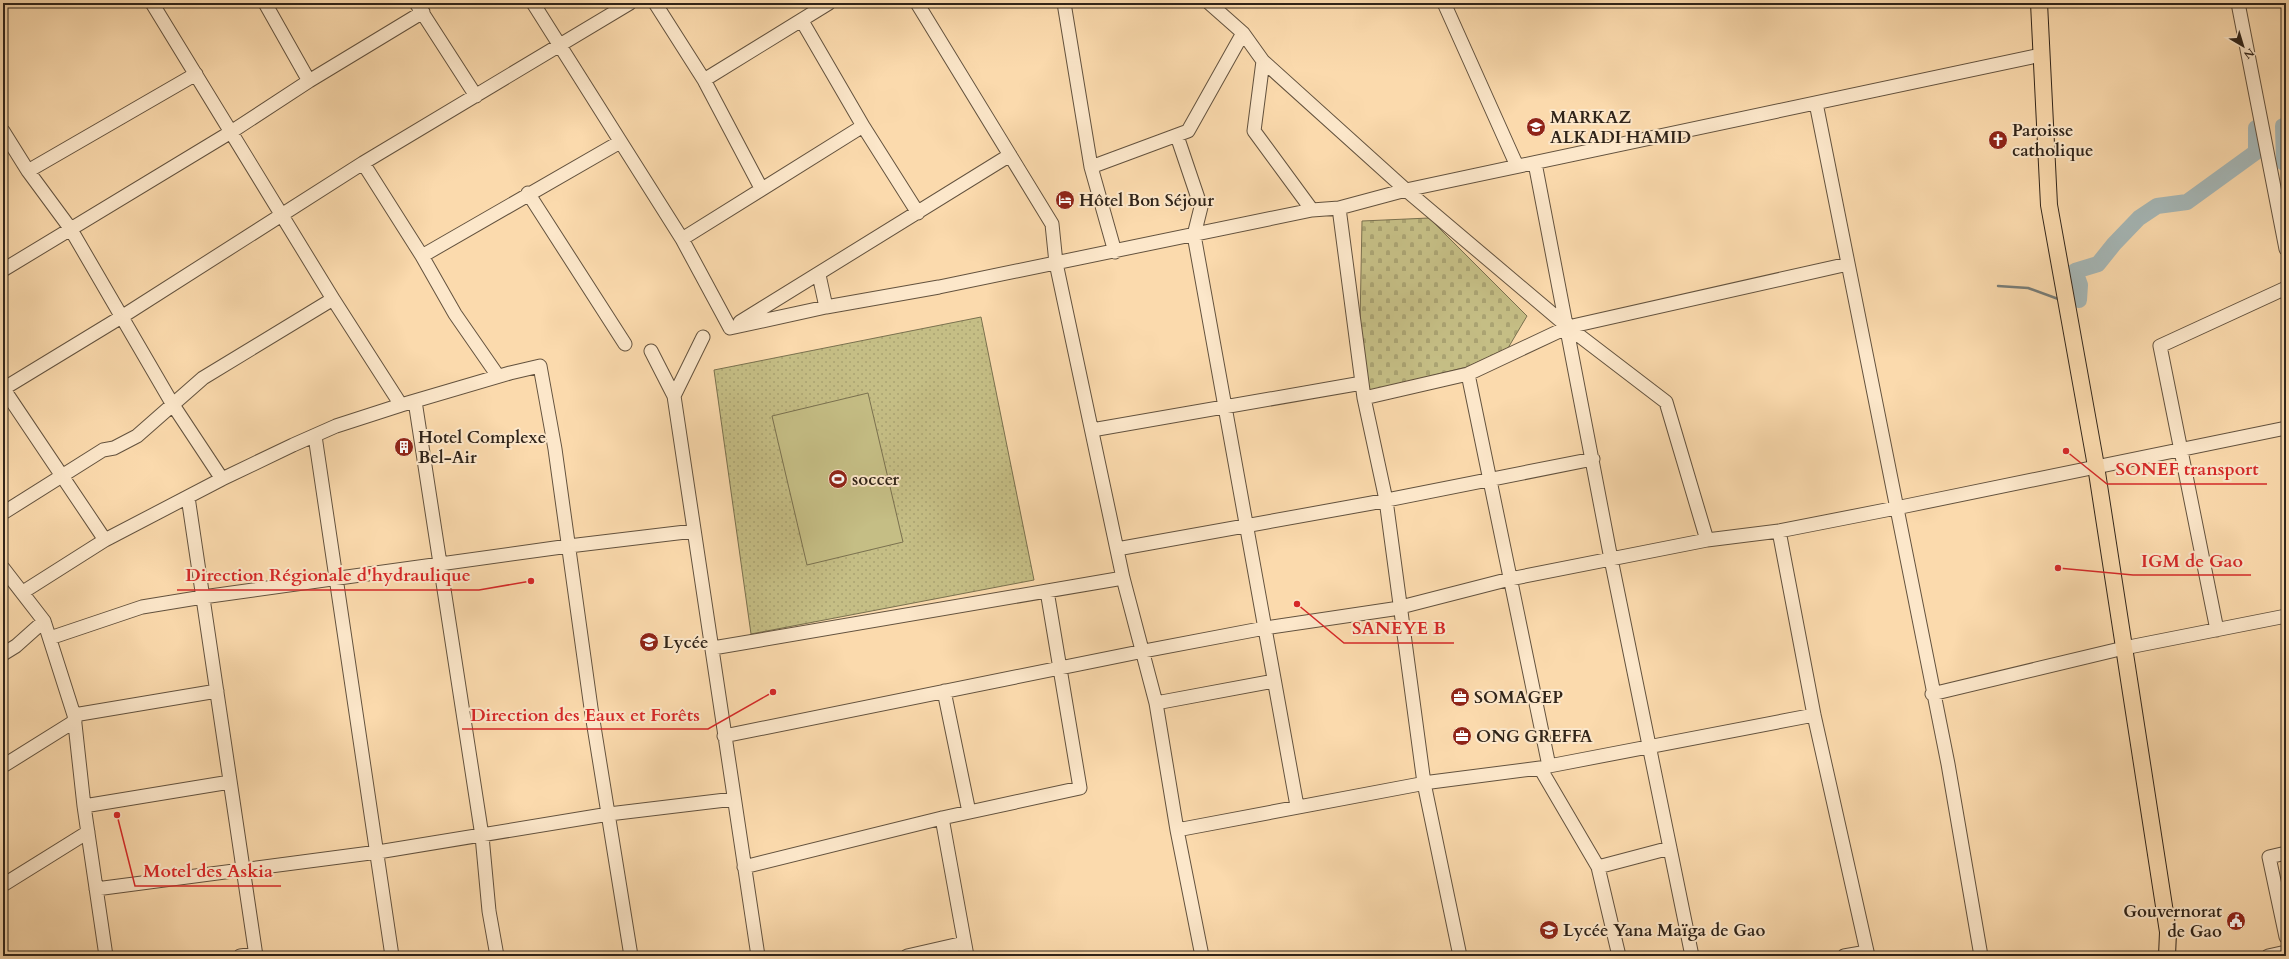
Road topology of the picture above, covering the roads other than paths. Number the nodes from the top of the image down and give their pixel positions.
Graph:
1 (152, 3) edge
2 (265, 3) edge
3 (533, 3) edge
4 (630, 3) edge
5 (655, 3) edge
6 (828, 3) edge
7 (917, 3) edge
8 (1064, 3) edge
9 (1209, 3) edge
10 (1444, 3) edge
11 (2039, 3) edge
12 (2238, 3) edge
13 (420, 8) edge
14 (802, 21) junction
15 (1243, 33) junction
16 (559, 46) junction
17 (2041, 55) junction
18 (1263, 61) junction
19 (196, 74) junction
20 (704, 80) junction
21 (309, 81) junction
22 (476, 96) junction
23 (1816, 103) junction
24 (862, 126) junction
25 (3, 131) edge
26 (231, 132) junction
27 (1177, 136) junction
28 (620, 142) junction
29 (1010, 155) junction
30 (363, 162) junction
31 (1535, 163) junction
32 (1091, 166) junction
33 (1517, 166) junction
34 (28, 171) junction
35 (761, 188) junction
36 (1406, 190) junction
37 (528, 193) junction
38 (1339, 208) junction
39 (1312, 210) junction
40 (918, 213) junction
41 (282, 216) junction
42 (70, 228) junction
43 (1194, 235) junction
44 (682, 239) junction
45 (2286, 249) edge
46 (1115, 252) junction
47 (422, 256) junction
48 (1056, 263) junction
49 (1848, 264) junction
50 (3, 270) edge
51 (819, 275) junction
52 (2286, 288) edge
53 (333, 299) junction
54 (826, 307) junction
55 (123, 316) junction
56 (730, 328) junction
57 (1568, 328) junction
58 (703, 337) dead end
59 (626, 344) dead end
60 (652, 351) dead end
61 (1468, 374) junction
62 (498, 376) junction
63 (1362, 383) junction
64 (3, 388) edge
65 (674, 396) junction
66 (1364, 398) junction
67 (415, 401) junction
68 (173, 404) junction
69 (401, 405) junction
70 (1225, 406) junction
71 (2286, 428) edge
72 (1092, 430) junction
73 (315, 436) junction
74 (2180, 449) junction
75 (1593, 459) junction
76 (2096, 466) junction
77 (61, 476) junction
78 (222, 478) junction
79 (1489, 478) junction
80 (188, 497) junction
81 (1386, 500) junction
82 (1896, 508) junction
83 (3, 513) edge
84 (1246, 525) junction
85 (694, 531) junction
86 (1779, 531) junction
87 (105, 540) junction
88 (1707, 540) junction
89 (568, 546) junction
90 (1117, 549) junction
91 (1611, 559) junction
92 (439, 564) junction
93 (3, 568) edge
94 (336, 578) junction
95 (1123, 578) junction
96 (1510, 579) junction
97 (1047, 591) junction
98 (23, 592) junction
99 (203, 597) junction
100 (1398, 608) junction
101 (2286, 616) edge
102 (44, 621) junction
103 (1265, 628) junction
104 (2217, 630) junction
105 (50, 638) junction
106 (713, 648) junction
107 (2124, 648) junction
108 (1144, 651) junction
109 (3, 654) edge
110 (1060, 667) junction
111 (1274, 681) junction
112 (217, 691) junction
113 (944, 691) junction
114 (1932, 694) junction
115 (1156, 703) junction
116 (1814, 715) junction
117 (74, 718) junction
118 (724, 736) junction
119 (1651, 746) junction
120 (3, 766) edge
121 (1545, 767) junction
122 (230, 782) junction
123 (1424, 783) junction
124 (734, 799) junction
125 (84, 806) junction
126 (1297, 806) junction
127 (969, 812) junction
128 (609, 814) junction
129 (942, 818) junction
130 (1177, 830) junction
131 (88, 832) junction
132 (482, 836) junction
133 (1670, 848) junction
134 (378, 852) junction
135 (2286, 854) edge
136 (744, 867) junction
137 (1598, 867) junction
138 (243, 868) junction
139 (3, 884) edge
140 (96, 889) junction
141 (2168, 932) junction
142 (2286, 937) edge
143 (964, 943) junction
144 (2286, 952) edge
145 (1867, 954) edge
146 (256, 955) edge
147 (106, 956) edge
148 (240, 956) edge
149 (392, 956) edge
150 (496, 956) edge
151 (631, 956) edge
152 (758, 956) edge
153 (907, 956) edge
154 (967, 956) edge
155 (1202, 956) edge
156 (1460, 956) edge
157 (1619, 956) edge
158 (1692, 956) edge
159 (1844, 956) edge
160 (1981, 956) edge
161 (2167, 956) edge
162 (2179, 956) edge
163 (2268, 956) edge

1 - 19 street
2 - 21 street
3 - 16 street
4 - 16 street
5 - 20 street
6 - 14 street
7 - 29 street
8 - 32 street
9 - 15 street
10 - 33 street
11 - 17 main road
12 - 45 street
13 - 21 street
13 - 22 street
14 - 20 street
14 - 24 street
15 - 18 street
15 - 27 street
16 - 22 street
16 - 28 street
17 - 23 street
17 - 76 main road
18 - 36 street
18 - 39 street
19 - 26 street
19 - 34 street
20 - 35 street
21 - 26 street
22 - 30 street
23 - 31 street
23 - 49 street
24 - 35 street
24 - 40 street
25 - 34 street
26 - 41 street
26 - 42 street
27 - 32 street
27 - 43 street
28 - 37 street
28 - 44 street
29 - 40 street
29 - 48 street
30 - 41 street
30 - 47 street
31 - 33 street
31 - 57 street
32 - 46 street
33 - 36 street
34 - 42 street
35 - 44 street
36 - 38 street
36 - 57 street
37 - 47 street
37 - 59 street
38 - 39 street
38 - 63 street
39 - 43 street
40 - 51 street
41 - 53 street
41 - 55 street
42 - 50 street
42 - 55 street
43 - 46 street
43 - 70 street
44 - 56 street
46 - 48 street
47 - 62 street
48 - 54 street
48 - 72 street
49 - 57 street
49 - 82 street
51 - 54 street
51 - 56 street
52 - 74 street
53 - 68 street
53 - 69 street
54 - 56 street
55 - 64 street
55 - 68 street
57 - 61 street
57 - 75 street
57 - 88 street
58 - 65 street
60 - 65 street
61 - 66 street
61 - 79 street
62 - 67 street
62 - 89 street
63 - 66 street
63 - 70 street
64 - 77 street
65 - 85 street
66 - 81 street
67 - 69 street
67 - 92 street
68 - 77 street
68 - 78 street
69 - 73 street
70 - 72 street
70 - 84 street
71 - 74 street
72 - 90 street
73 - 78 street
73 - 94 street
74 - 76 street
74 - 104 street
75 - 79 street
75 - 91 street
76 - 82 street
76 - 107 main road
77 - 83 street
77 - 87 street
78 - 80 street
79 - 81 street
79 - 96 street
80 - 87 street
80 - 99 street
81 - 84 street
81 - 100 street
82 - 86 street
82 - 114 street
84 - 90 street
84 - 103 street
85 - 89 street
85 - 106 street
86 - 88 street
86 - 116 street
87 - 98 street
88 - 91 street
89 - 92 street
89 - 128 street
90 - 95 street
91 - 96 street
91 - 119 street
92 - 94 street
92 - 132 street
93 - 98 street
94 - 99 street
94 - 134 street
95 - 97 street
95 - 108 street
96 - 100 street
96 - 121 street
97 - 106 street
97 - 110 street
98 - 102 street
99 - 105 street
99 - 112 street
100 - 103 street
100 - 123 street
101 - 104 street
102 - 105 street
102 - 109 street
103 - 108 street
103 - 111 street
104 - 107 street
105 - 117 street
106 - 118 street
107 - 114 street
107 - 141 main road
108 - 110 street
108 - 115 street
110 - 113 street
110 - 127 street
111 - 115 street
111 - 126 street
112 - 117 street
112 - 122 street
113 - 118 street
113 - 127 street
114 - 160 street
115 - 130 street
116 - 119 street
116 - 145 street
117 - 120 street
117 - 125 street
118 - 124 street
119 - 121 street
119 - 133 street
121 - 123 street
121 - 137 street
122 - 125 street
122 - 138 street
123 - 126 street
123 - 156 street
124 - 128 street
124 - 136 street
125 - 131 street
126 - 130 street
127 - 129 street
128 - 132 street
128 - 151 street
129 - 136 street
129 - 143 street
130 - 155 street
131 - 139 street
131 - 140 street
132 - 134 street
132 - 150 street
133 - 137 street
133 - 158 street
134 - 138 street
134 - 149 street
135 - 142 street
136 - 152 street
137 - 157 street
138 - 140 street
138 - 146 street
140 - 147 street
141 - 161 main road
141 - 162 main road
143 - 153 street
143 - 154 street
144 - 163 street
145 - 159 street
146 - 148 street

